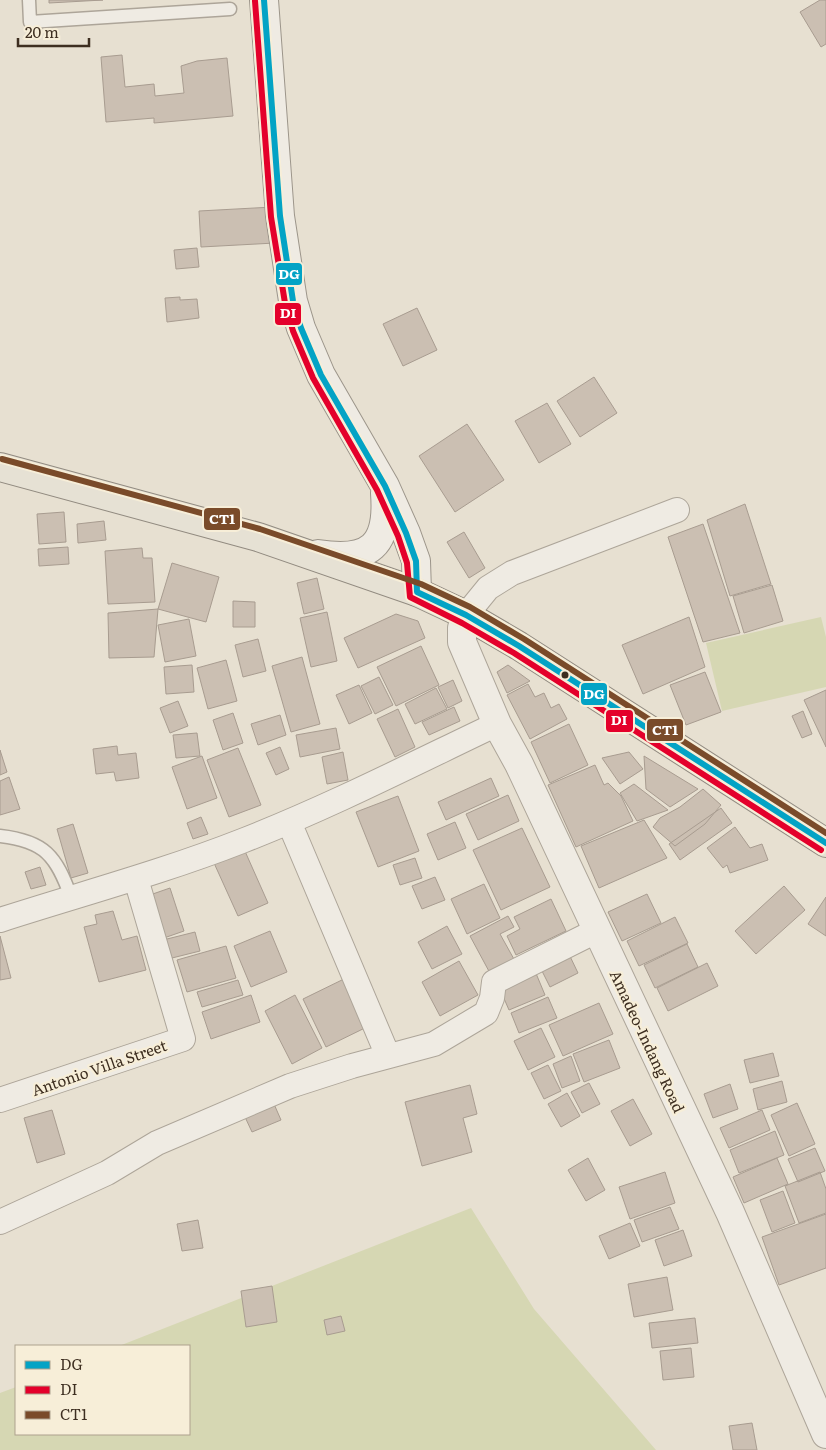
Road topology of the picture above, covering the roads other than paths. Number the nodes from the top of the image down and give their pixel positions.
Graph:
1 (29, 0) edge
2 (264, 0) edge
3 (230, 9) dead end
4 (0, 467) edge
5 (385, 486) junction
6 (677, 510) dead end
7 (303, 551) junction
8 (417, 592) junction
9 (466, 615) junction
10 (497, 724) junction
11 (289, 822) junction
12 (0, 836) edge
13 (826, 843) edge
14 (136, 879) junction
15 (71, 897) junction
16 (0, 920) edge
17 (596, 931) junction
18 (388, 1056) junction
19 (0, 1100) edge
20 (0, 1222) edge
21 (826, 1434) edge

1 - 3 lane
2 - 5 street
4 - 7 main road
5 - 7 street
5 - 8 street
6 - 9 street
7 - 8 main road
8 - 9 main road
9 - 10 street, Amadeo-Indang Road
9 - 13 main road
10 - 11 street
10 - 17 street, Amadeo-Indang Road
11 - 14 street
11 - 18 street
12 - 15 lane
14 - 15 street
14 - 19 street, Antonio Villa Street
15 - 16 street
17 - 18 street
17 - 21 street, Amadeo-Indang Road
18 - 20 street

